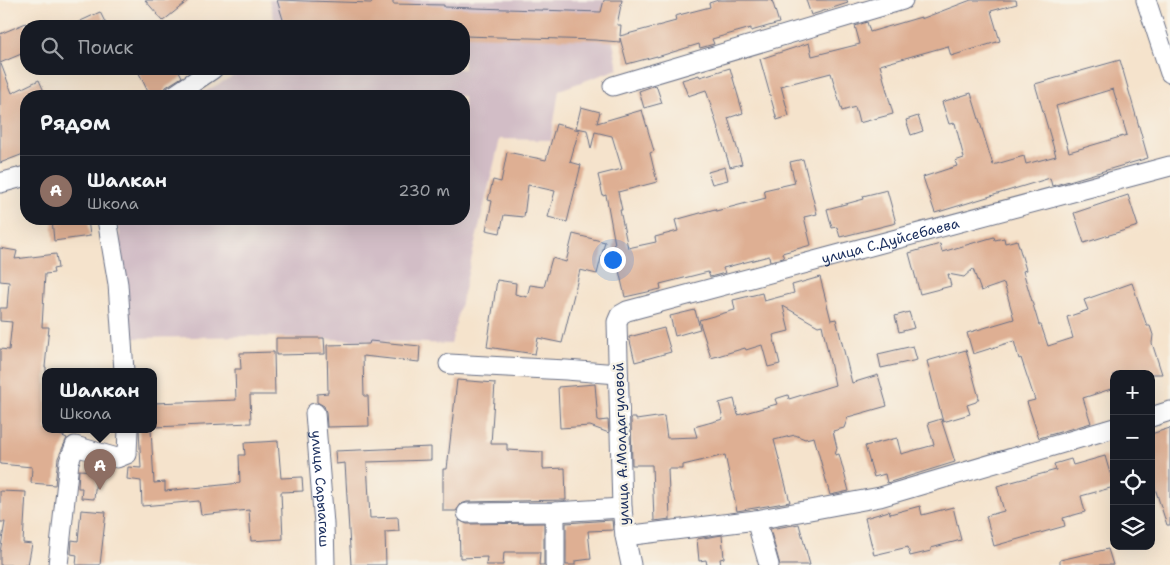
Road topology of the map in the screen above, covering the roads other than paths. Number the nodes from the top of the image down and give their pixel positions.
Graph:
1 (903, 0) edge
2 (1146, 0) edge
3 (1170, 73) edge
4 (204, 75) edge
5 (613, 86) dead end
6 (182, 90) edge
7 (1170, 166) edge
8 (20, 178) edge
9 (0, 183) edge
10 (108, 225) edge
11 (617, 322) joint
12 (449, 364) dead end
13 (124, 368) edge
14 (618, 374) junction
15 (1170, 411) edge
16 (316, 413) dead end
17 (1155, 415) edge
18 (1110, 429) edge
19 (128, 433) edge
20 (622, 508) junction
21 (554, 512) junction
22 (467, 513) dead end
23 (756, 520) junction
24 (625, 536) junction
25 (58, 565) edge
26 (325, 565) edge
27 (555, 565) edge
28 (631, 565) edge
29 (769, 565) edge

1 - 5 street
2 - 3 street
4 - 6 street
7 - 11 street, улица С.Дуйсебаева
8 - 9 street
10 - 13 street
11 - 14 street, улица А.Молдагуловой
12 - 14 street
14 - 20 street, улица А.Молдагуловой
15 - 17 street
16 - 26 street, улица Сарыагаш
18 - 23 street
19 - 25 street
20 - 21 street
20 - 24 street, улица А.Молдагуловой
21 - 22 street
21 - 27 street
23 - 24 street
23 - 29 street
24 - 28 street, улица А.Молдагуловой

